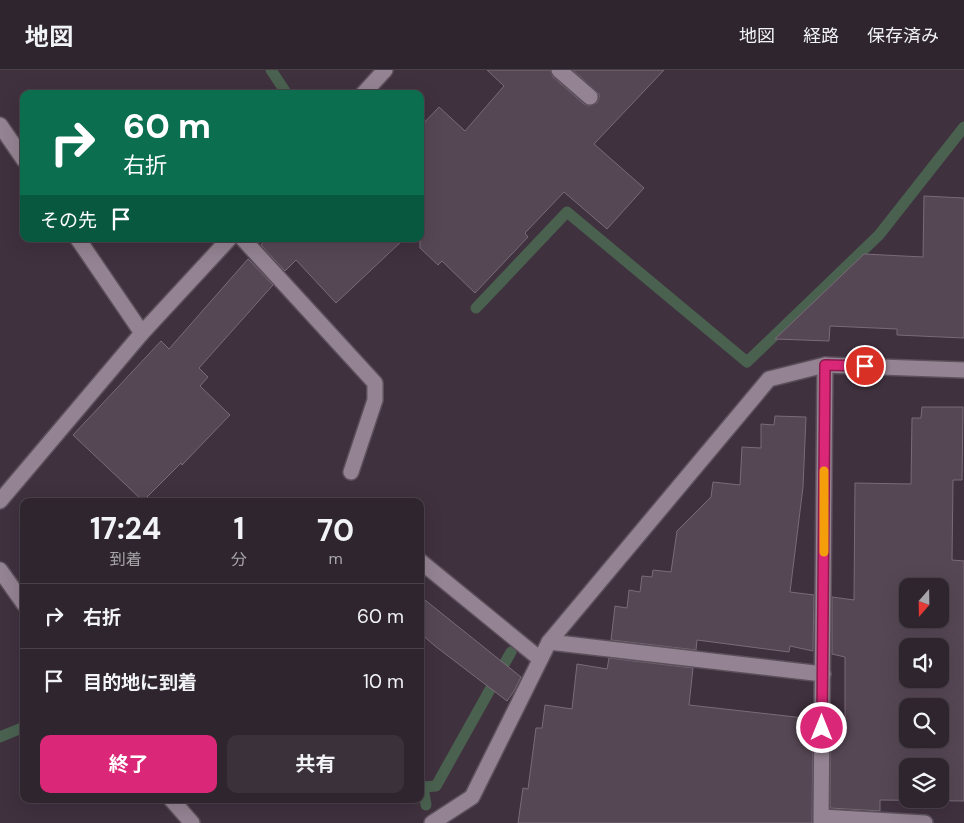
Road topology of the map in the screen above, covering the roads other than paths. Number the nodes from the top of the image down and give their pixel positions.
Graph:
1 (385, 70) edge
2 (559, 70) edge
3 (367, 90) edge
4 (590, 97) dead end
5 (0, 126) edge
6 (20, 154) edge
7 (80, 242) edge
8 (226, 242) edge
9 (246, 242) edge
10 (142, 332) junction
11 (825, 365) junction
12 (964, 370) edge
13 (350, 472) dead end
14 (0, 502) edge
15 (424, 564) edge
16 (0, 570) edge
17 (20, 598) edge
18 (549, 642) junction
19 (540, 659) junction
20 (823, 674) junction
21 (174, 803) edge
22 (822, 820) edge
23 (192, 823) edge
24 (432, 823) edge
25 (926, 823) edge

1 - 3 street
2 - 4 street
5 - 6 street
7 - 10 street
8 - 10 street
9 - 13 street
10 - 14 street
11 - 12 street
11 - 18 street
11 - 20 street
15 - 19 street
16 - 17 street
18 - 19 street
18 - 20 street
19 - 24 street
20 - 22 street
21 - 23 street
22 - 25 street

